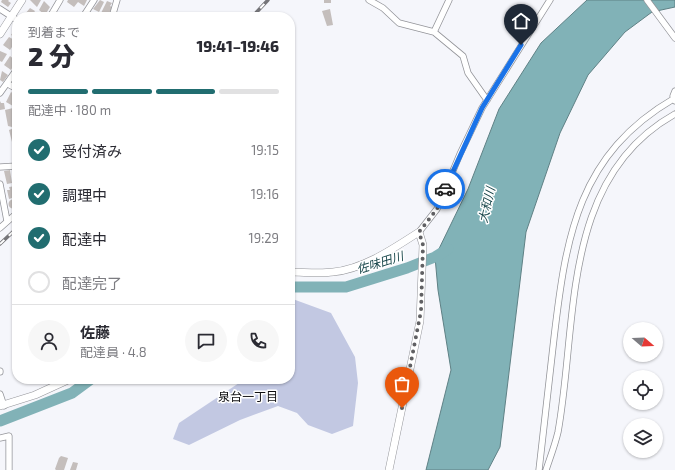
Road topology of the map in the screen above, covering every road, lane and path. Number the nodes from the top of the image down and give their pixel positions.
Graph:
1 (22, 0) edge
2 (60, 0) edge
3 (94, 0) edge
4 (117, 0) edge
5 (369, 0) edge
6 (449, 0) edge
7 (550, 0) edge
8 (647, 0) edge
9 (0, 9) edge
10 (17, 12) edge
11 (53, 12) edge
12 (86, 12) edge
13 (113, 12) edge
14 (12, 17) edge
15 (12, 20) edge
16 (434, 32) junction
17 (0, 34) edge
18 (675, 38) edge
19 (12, 77) edge
20 (8, 84) junction
21 (12, 86) edge
22 (675, 91) edge
23 (0, 93) edge
24 (675, 99) edge
25 (487, 100) junction
26 (675, 114) edge
27 (12, 167) edge
28 (0, 168) edge
29 (0, 184) edge
30 (12, 217) edge
31 (7, 221) junction
32 (0, 228) edge
33 (419, 232) junction
34 (295, 272) edge
35 (59, 384) edge
36 (0, 394) edge
37 (2, 406) edge
38 (0, 438) edge
39 (9, 470) edge
40 (389, 470) edge
41 (539, 470) edge
42 (546, 470) edge

1 - 10 street
2 - 11 street
3 - 12 street
4 - 13 street
5 - 16 street
6 - 16 street
7 - 25 street
8 - 18 street
9 - 14 street
15 - 17 street
16 - 25 street
19 - 20 street
20 - 21 street
20 - 23 street
22 - 24 street
24 - 41 street
25 - 33 street
26 - 42 street
27 - 28 street
29 - 31 street
30 - 31 street
31 - 32 street
33 - 34 street
33 - 40 street
35 - 37 street
36 - 37 street
38 - 39 street

